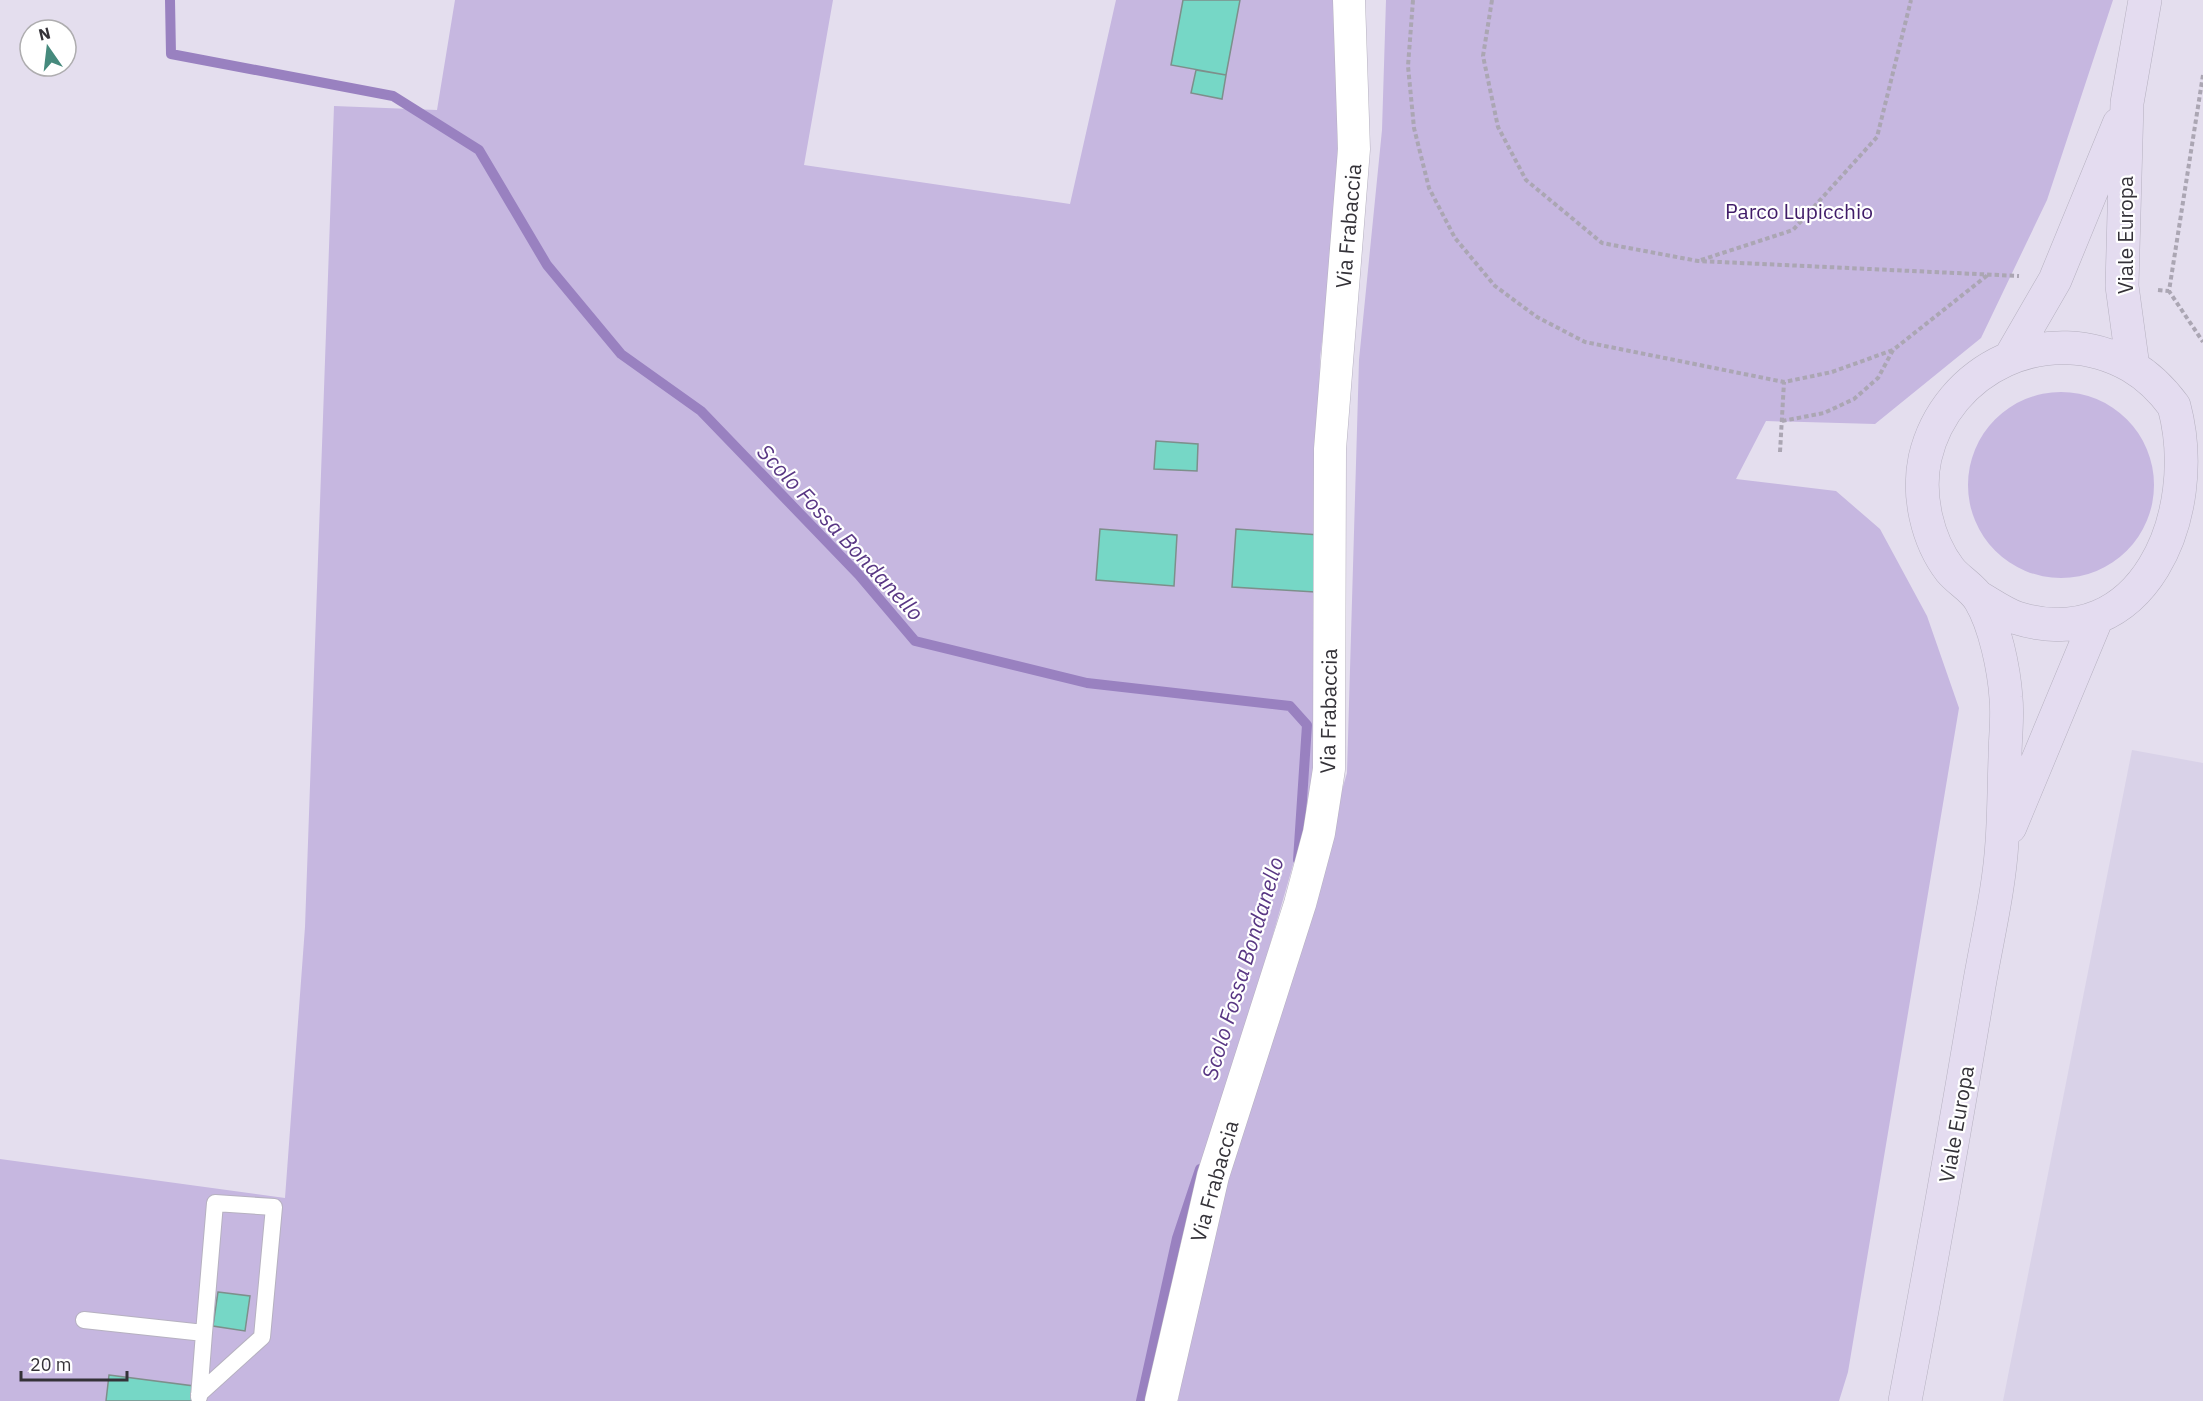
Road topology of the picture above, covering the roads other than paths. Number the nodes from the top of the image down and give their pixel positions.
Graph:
1 (1348, 0) edge
2 (2145, 0) edge
3 (2127, 103) junction
4 (2011, 356) junction
5 (2133, 367) junction
6 (1980, 598) junction
7 (2096, 620) junction
8 (2002, 846) junction
9 (84, 1320) dead end
10 (204, 1333) junction
11 (199, 1397) edge
12 (1161, 1401) edge
13 (1905, 1401) edge

1 - 12 street, Via Frabaccia
2 - 3 street, Viale Europa
3 - 4 street, Viale Europa
3 - 5 street, Viale Europa
4 - 5 street, Viale Europa
4 - 6 street, Viale Europa
5 - 7 street, Viale Europa
6 - 7 street, Viale Europa
6 - 8 street, Viale Europa
7 - 8 street, Viale Europa
8 - 13 street, Viale Europa
9 - 10 lane
10 - 11 lane
10 - 11 lane

